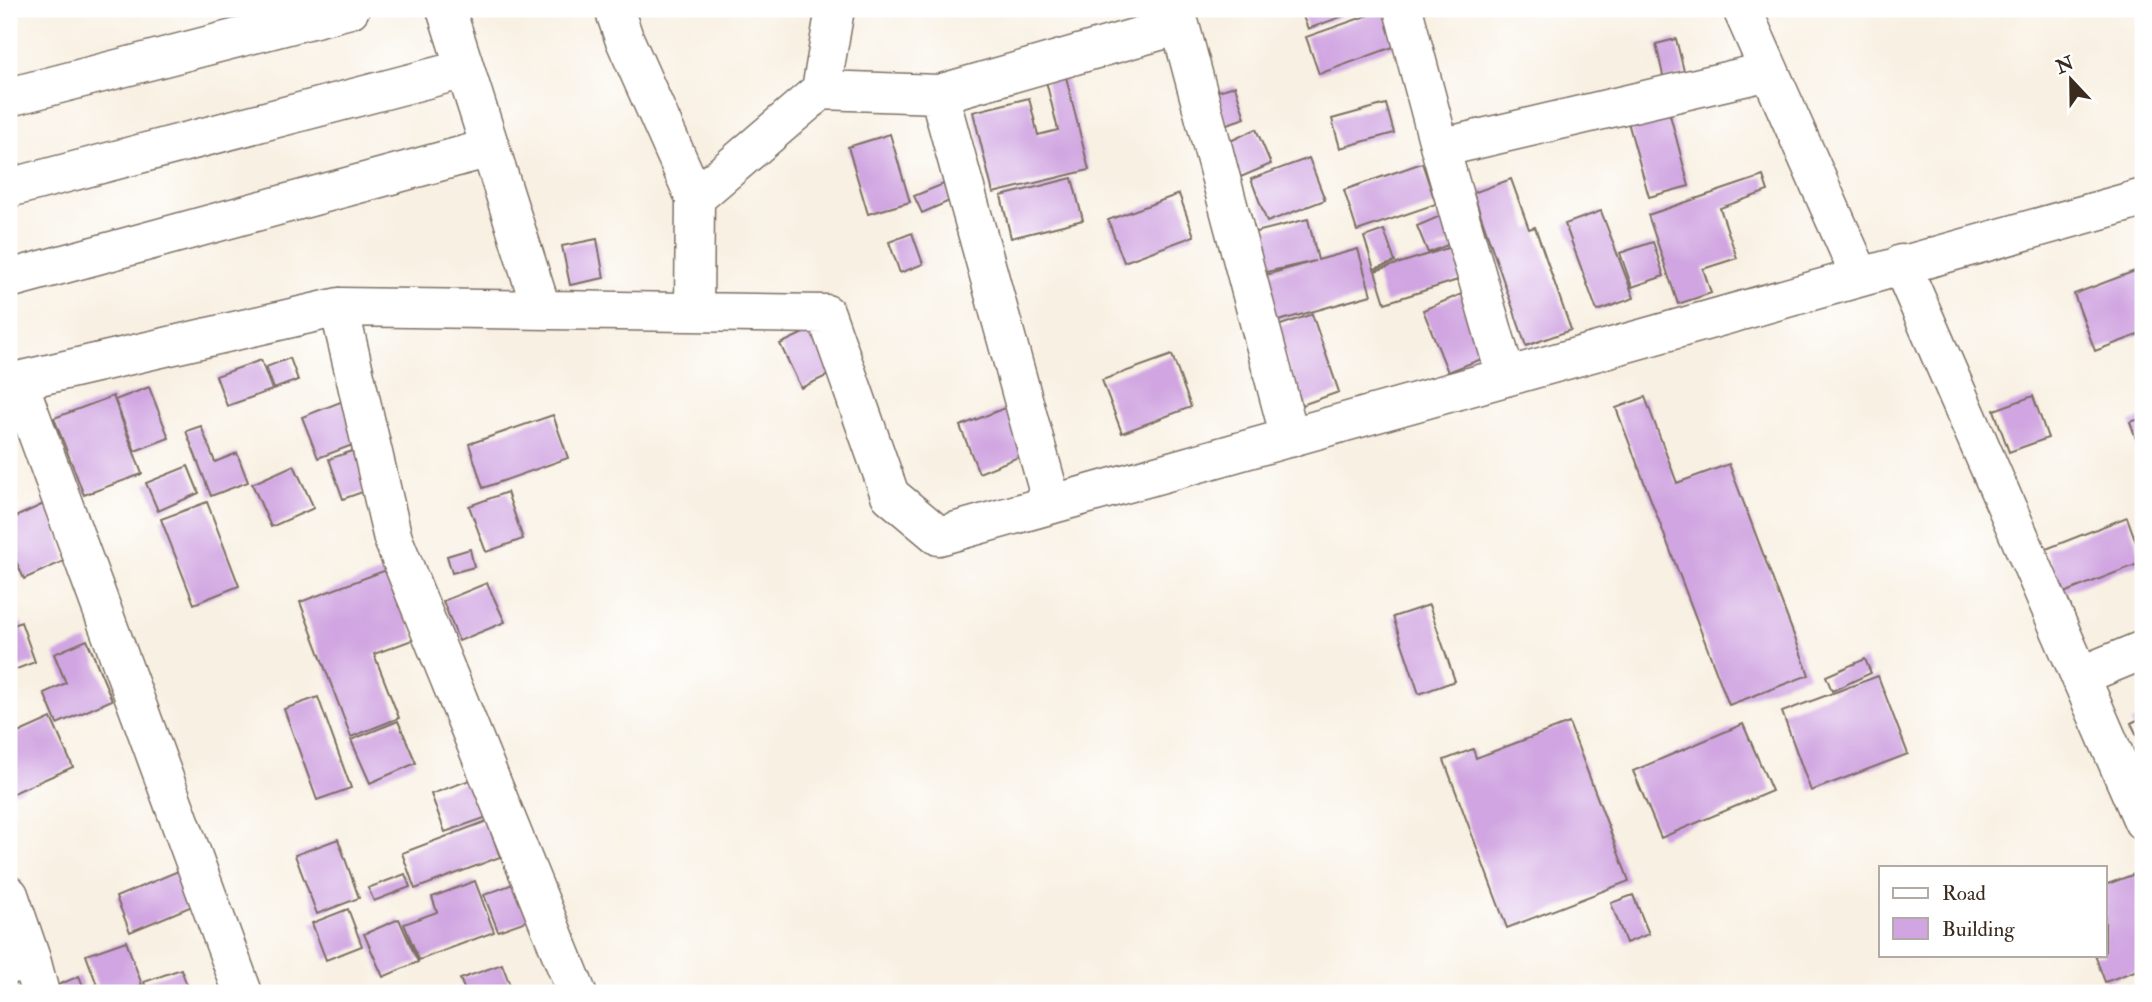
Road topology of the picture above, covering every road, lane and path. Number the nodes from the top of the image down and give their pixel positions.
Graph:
1 (350, 9) edge
2 (446, 9) edge
3 (614, 9) edge
4 (835, 9) edge
5 (1403, 9) edge
6 (1742, 9) edge
7 (465, 69) junction
8 (1769, 71) junction
9 (821, 90) junction
10 (939, 94) junction
11 (9, 97) edge
12 (490, 148) junction
13 (1440, 148) junction
14 (9, 188) edge
15 (695, 198) junction
16 (2143, 198) edge
17 (1901, 264) junction
18 (1860, 276) junction
19 (9, 279) edge
20 (340, 307) junction
21 (541, 308) junction
22 (694, 312) junction
23 (1506, 377) junction
24 (14, 382) edge
25 (1290, 438) junction
26 (1052, 505) junction
27 (2143, 650) edge
28 (2080, 676) junction
29 (2143, 821) edge
30 (9, 895) edge
31 (27, 972) edge
32 (243, 993) edge
33 (577, 993) edge

1 - 11 street
2 - 7 street
3 - 15 street
4 - 9 street
5 - 13 street
6 - 8 street
7 - 12 street
7 - 14 street
8 - 13 street
8 - 18 street
9 - 10 street
9 - 15 street
10 - 25 street
10 - 26 street
12 - 19 street
12 - 21 street
13 - 23 street
15 - 22 street
16 - 17 street
17 - 18 street
17 - 28 street
18 - 23 street
20 - 21 street
20 - 24 street
20 - 33 street
21 - 22 street
22 - 26 street
23 - 25 street
24 - 32 street
25 - 26 street
27 - 28 street
28 - 29 street
30 - 31 street

